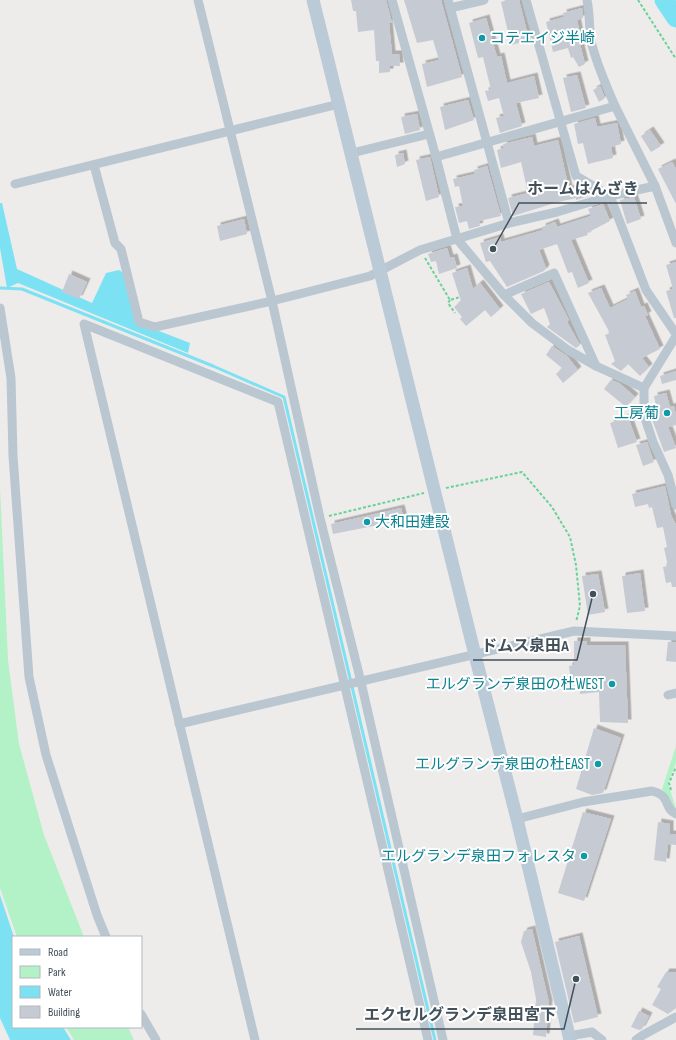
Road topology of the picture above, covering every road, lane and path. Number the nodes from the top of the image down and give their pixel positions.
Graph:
1 (198, 0) edge
2 (313, 0) edge
3 (392, 0) edge
4 (484, 0) edge
5 (526, 0) edge
6 (587, 0) edge
7 (638, 0) edge
8 (449, 4) edge
9 (676, 59) edge
10 (339, 104) junction
11 (615, 106) junction
12 (560, 122) junction
13 (231, 132) junction
14 (429, 134) junction
15 (487, 143) junction
16 (352, 153) junction
17 (436, 157) junction
18 (94, 165) junction
19 (15, 184) dead end
20 (656, 186) junction
21 (610, 196) junction
22 (508, 223) junction
23 (457, 239) junction
24 (676, 243) edge
25 (420, 250) junction
26 (380, 271) junction
27 (504, 295) junction
28 (460, 297) dead end
29 (450, 300) junction
30 (272, 301) junction
31 (0, 308) edge
32 (456, 313) dead end
33 (676, 335) edge
34 (596, 366) junction
35 (644, 388) junction
36 (295, 406) junction
37 (279, 409) junction
38 (672, 474) edge
39 (435, 490) junction
40 (676, 505) edge
41 (320, 518) junction
42 (574, 631) junction
43 (676, 636) edge
44 (475, 655) junction
45 (361, 682) junction
46 (343, 686) junction
47 (179, 724) junction
48 (676, 767) edge
49 (671, 790) dead end
50 (676, 814) edge
51 (517, 819) junction
52 (106, 936) edge
53 (142, 1016) edge
54 (676, 1017) edge
55 (569, 1038) edge
56 (156, 1040) edge
57 (255, 1040) edge
58 (428, 1040) edge
59 (443, 1040) edge
60 (602, 1040) edge
61 (636, 1040) edge

1 - 13 street
2 - 10 street
3 - 14 street
4 - 8 street
5 - 12 street
6 - 11 street
7 - 9 path
8 - 15 street
10 - 13 street
10 - 16 street
11 - 12 street
11 - 20 street
12 - 15 street
12 - 21 street
13 - 18 street
13 - 30 street
14 - 16 street
14 - 17 street
15 - 17 street
15 - 22 street
16 - 26 street
17 - 23 street
18 - 19 street
18 - 30 street
20 - 21 street
20 - 24 street
21 - 22 street
21 - 33 street
22 - 23 street
23 - 25 street
23 - 27 street
25 - 26 street
25 - 29 path
26 - 30 street
26 - 39 street
27 - 34 street
27 - 34 street
28 - 29 path
29 - 32 path
30 - 36 street
31 - 52 street
33 - 35 street
34 - 35 street
35 - 38 street
36 - 37 street
36 - 41 street
37 - 46 street
37 - 47 street
38 - 40 street
39 - 41 path
39 - 42 path
39 - 44 street
41 - 45 street
42 - 43 street
42 - 44 street
44 - 45 street
44 - 51 street
45 - 46 street
45 - 59 street
46 - 47 street
46 - 58 street
47 - 57 street
48 - 49 path
50 - 51 street
51 - 55 street
53 - 56 street
54 - 61 street
55 - 60 street

